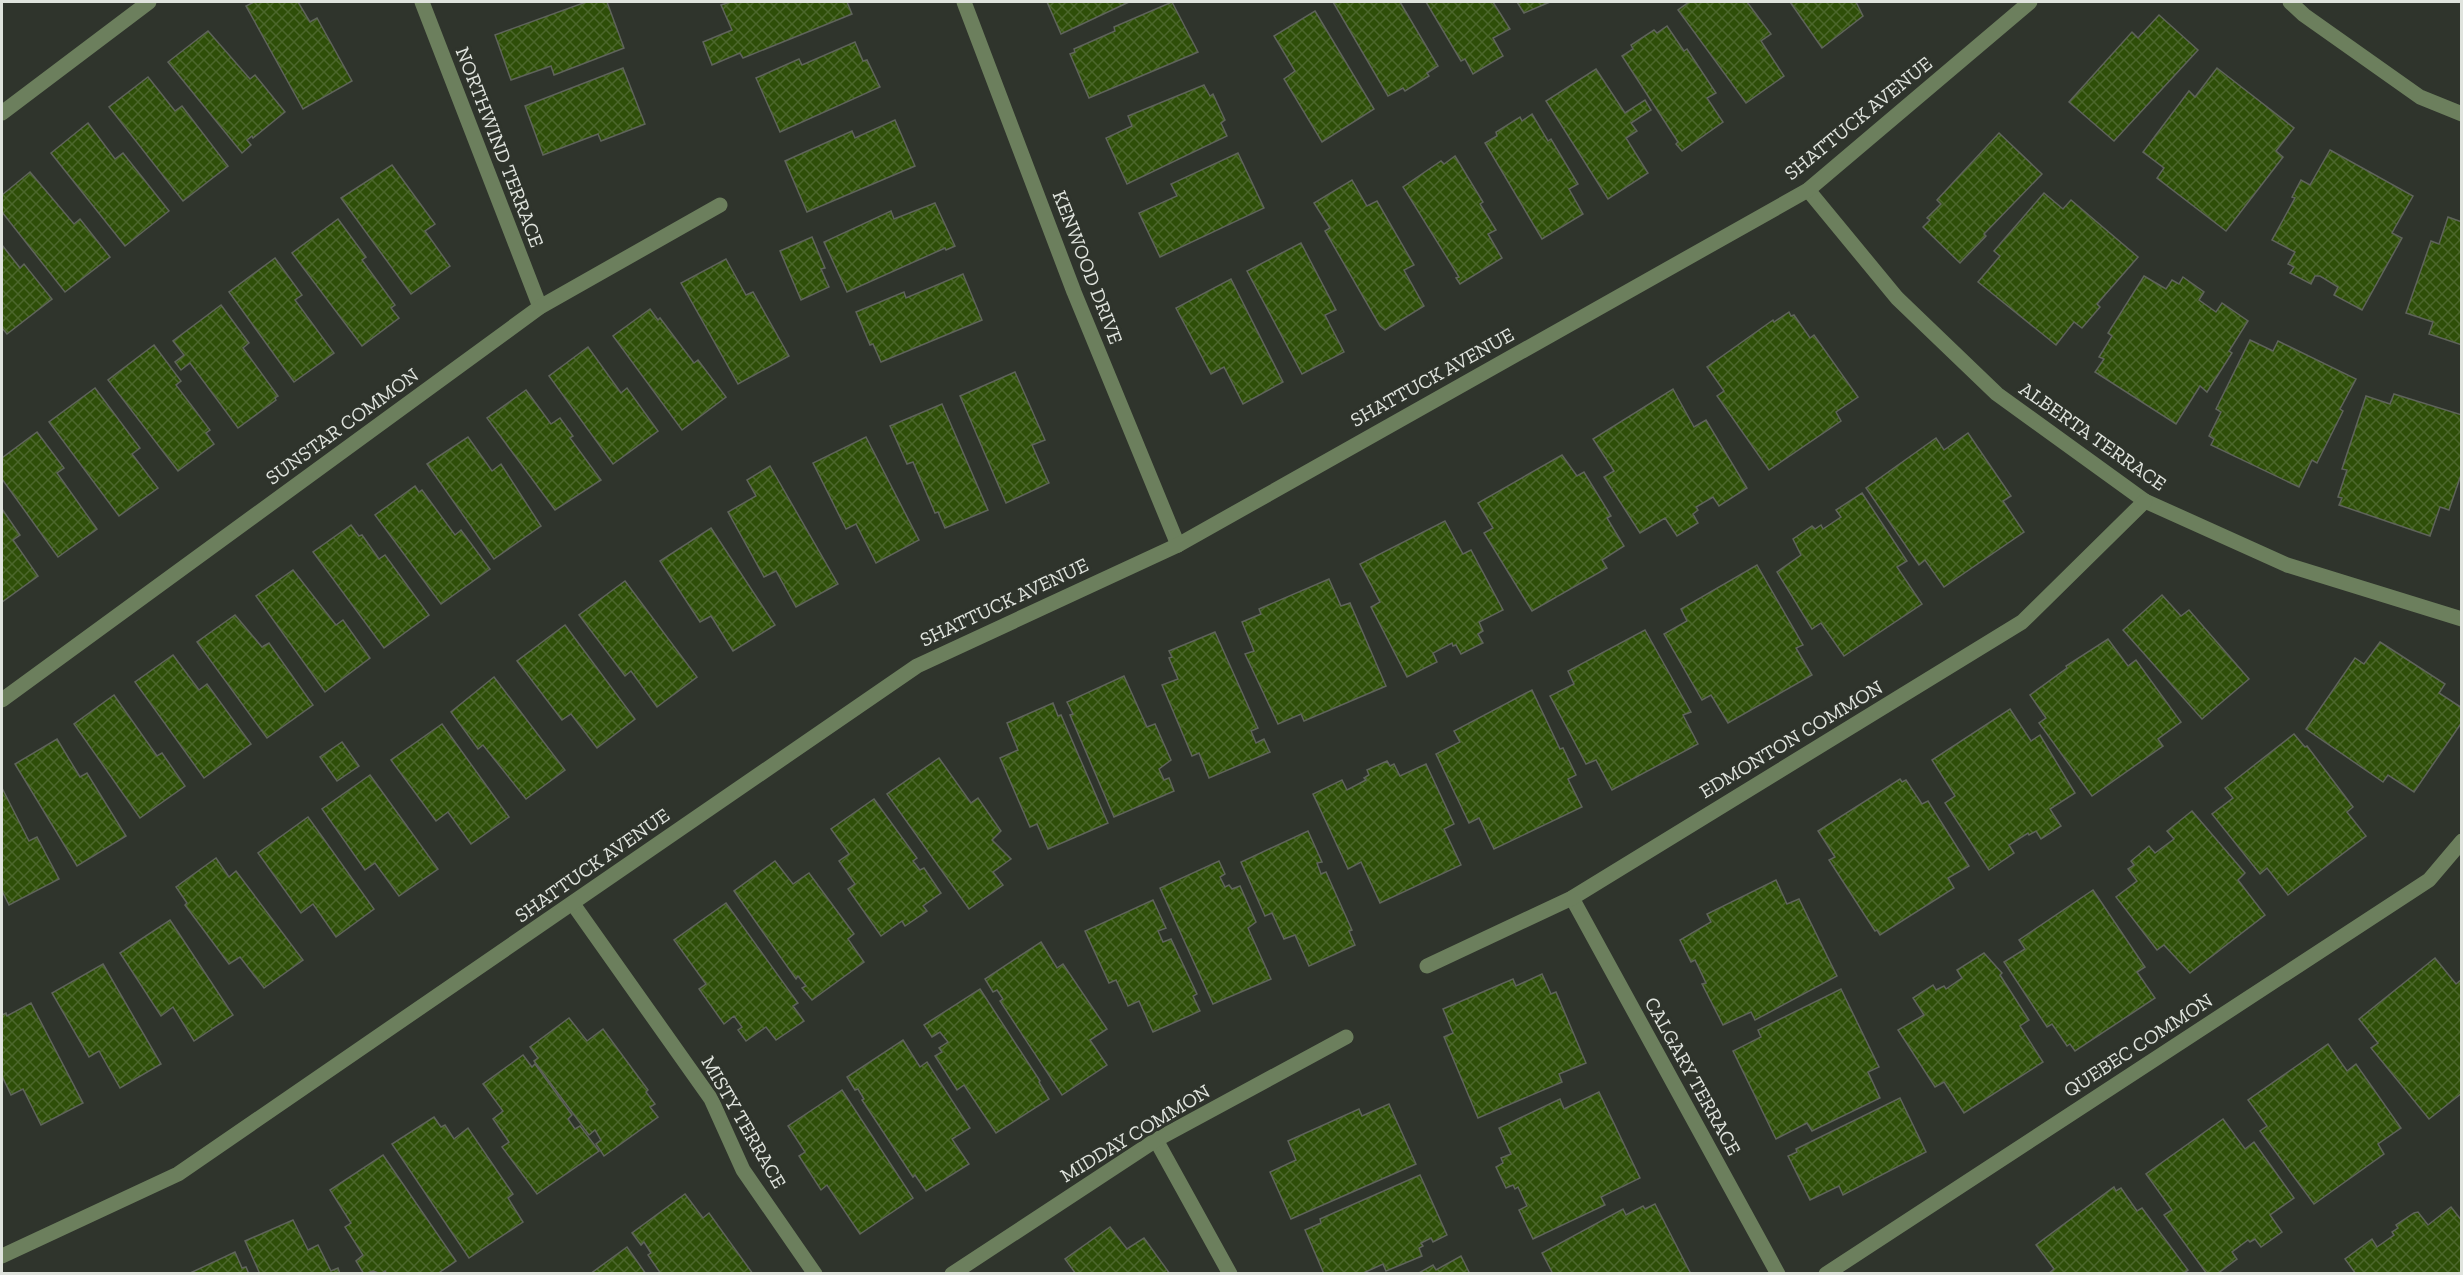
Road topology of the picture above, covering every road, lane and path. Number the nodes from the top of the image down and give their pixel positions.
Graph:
1 (149, 2) edge
2 (422, 2) edge
3 (964, 2) edge
4 (2031, 2) edge
5 (2290, 2) edge
6 (2, 113) edge
7 (2462, 114) edge
8 (1808, 190) junction
9 (720, 205) dead end
10 (540, 308) junction
11 (2145, 501) junction
12 (1178, 545) junction
13 (2462, 620) edge
14 (2, 700) edge
15 (2462, 840) edge
16 (1572, 898) junction
17 (573, 904) junction
18 (1427, 966) dead end
19 (1346, 1037) dead end
20 (1156, 1140) junction
21 (2, 1256) edge
22 (815, 1274) edge
23 (952, 1274) edge
24 (1230, 1274) edge
25 (1778, 1274) edge
26 (1826, 1274) edge

1 - 6 street
2 - 10 street, NORTHWIND TERRACE
3 - 12 street, KENWOOD DRIVE
4 - 8 street, SHATTUCK AVENUE
5 - 7 street
8 - 11 street, ALBERTA TERRACE
8 - 12 street, SHATTUCK AVENUE
9 - 10 street, SUNSTAR COMMON
10 - 14 street, SUNSTAR COMMON
11 - 13 street, ALBERTA TERRACE
11 - 16 street, EDMONTON COMMON
12 - 17 street, SHATTUCK AVENUE
15 - 26 street, QUEBEC COMMON
16 - 18 street, EDMONTON COMMON
16 - 25 street, CALGARY TERRACE
17 - 21 street, SHATTUCK AVENUE
17 - 22 street, MISTY TERRACE
19 - 20 street, MIDDAY COMMON
20 - 23 street, MIDDAY COMMON
20 - 24 street

